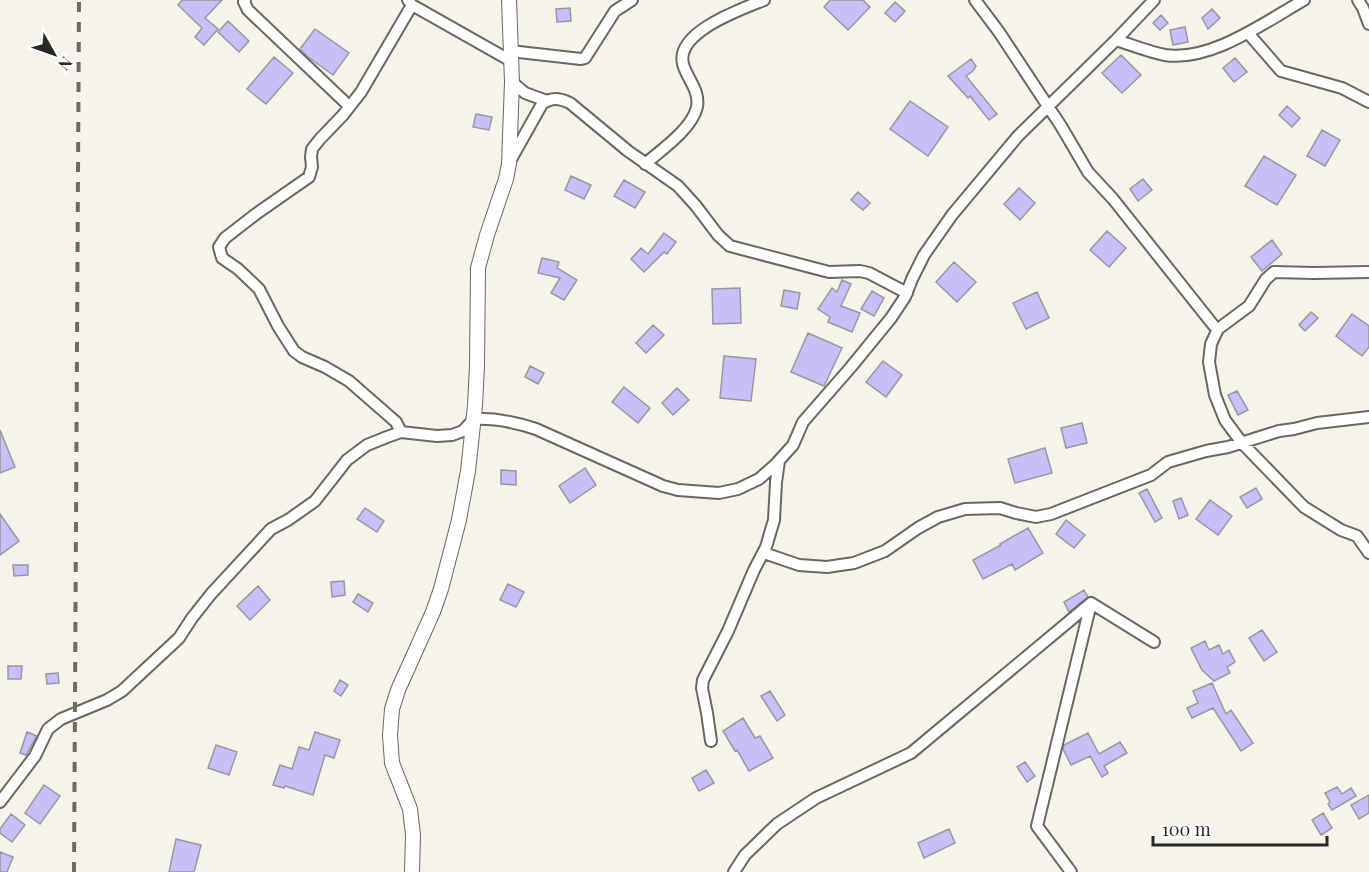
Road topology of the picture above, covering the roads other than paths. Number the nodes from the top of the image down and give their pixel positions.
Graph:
1 (245, 0) edge
2 (509, 0) edge
3 (632, 0) edge
4 (764, 0) edge
5 (975, 0) edge
6 (1154, 0) edge
7 (1304, 0) edge
8 (1358, 0) edge
9 (410, 3) edge
10 (1369, 24) edge
11 (1248, 33) junction
12 (1116, 40) junction
13 (510, 56) junction
14 (512, 82) junction
15 (547, 100) junction
16 (1369, 102) edge
17 (349, 106) junction
18 (1048, 106) junction
19 (509, 164) junction
20 (645, 164) junction
21 (1369, 272) edge
22 (907, 293) junction
23 (1218, 329) junction
24 (1369, 417) edge
25 (474, 419) junction
26 (401, 432) junction
27 (1242, 443) junction
28 (779, 461) junction
29 (764, 553) junction
30 (1369, 553) edge
31 (1091, 603) junction
32 (1154, 642) dead end
33 (711, 741) dead end
34 (0, 802) edge
35 (412, 872) edge
36 (735, 872) edge
37 (1071, 872) edge

1 - 17 street
2 - 13 street
3 - 13 street
4 - 20 street
5 - 18 street
6 - 12 street
7 - 11 street
8 - 10 street
9 - 13 street
9 - 17 street
11 - 12 street
11 - 16 street
12 - 18 street
13 - 14 street
14 - 15 street
14 - 19 street
15 - 19 street
15 - 20 street
17 - 26 street
18 - 22 street
18 - 23 street
19 - 25 street
20 - 22 street
21 - 23 street
22 - 28 street
23 - 27 street
24 - 27 street
25 - 26 street
25 - 28 street
25 - 35 street
26 - 34 street
27 - 29 street
27 - 30 street
28 - 29 street
29 - 33 street
31 - 32 street
31 - 36 street
31 - 37 street

